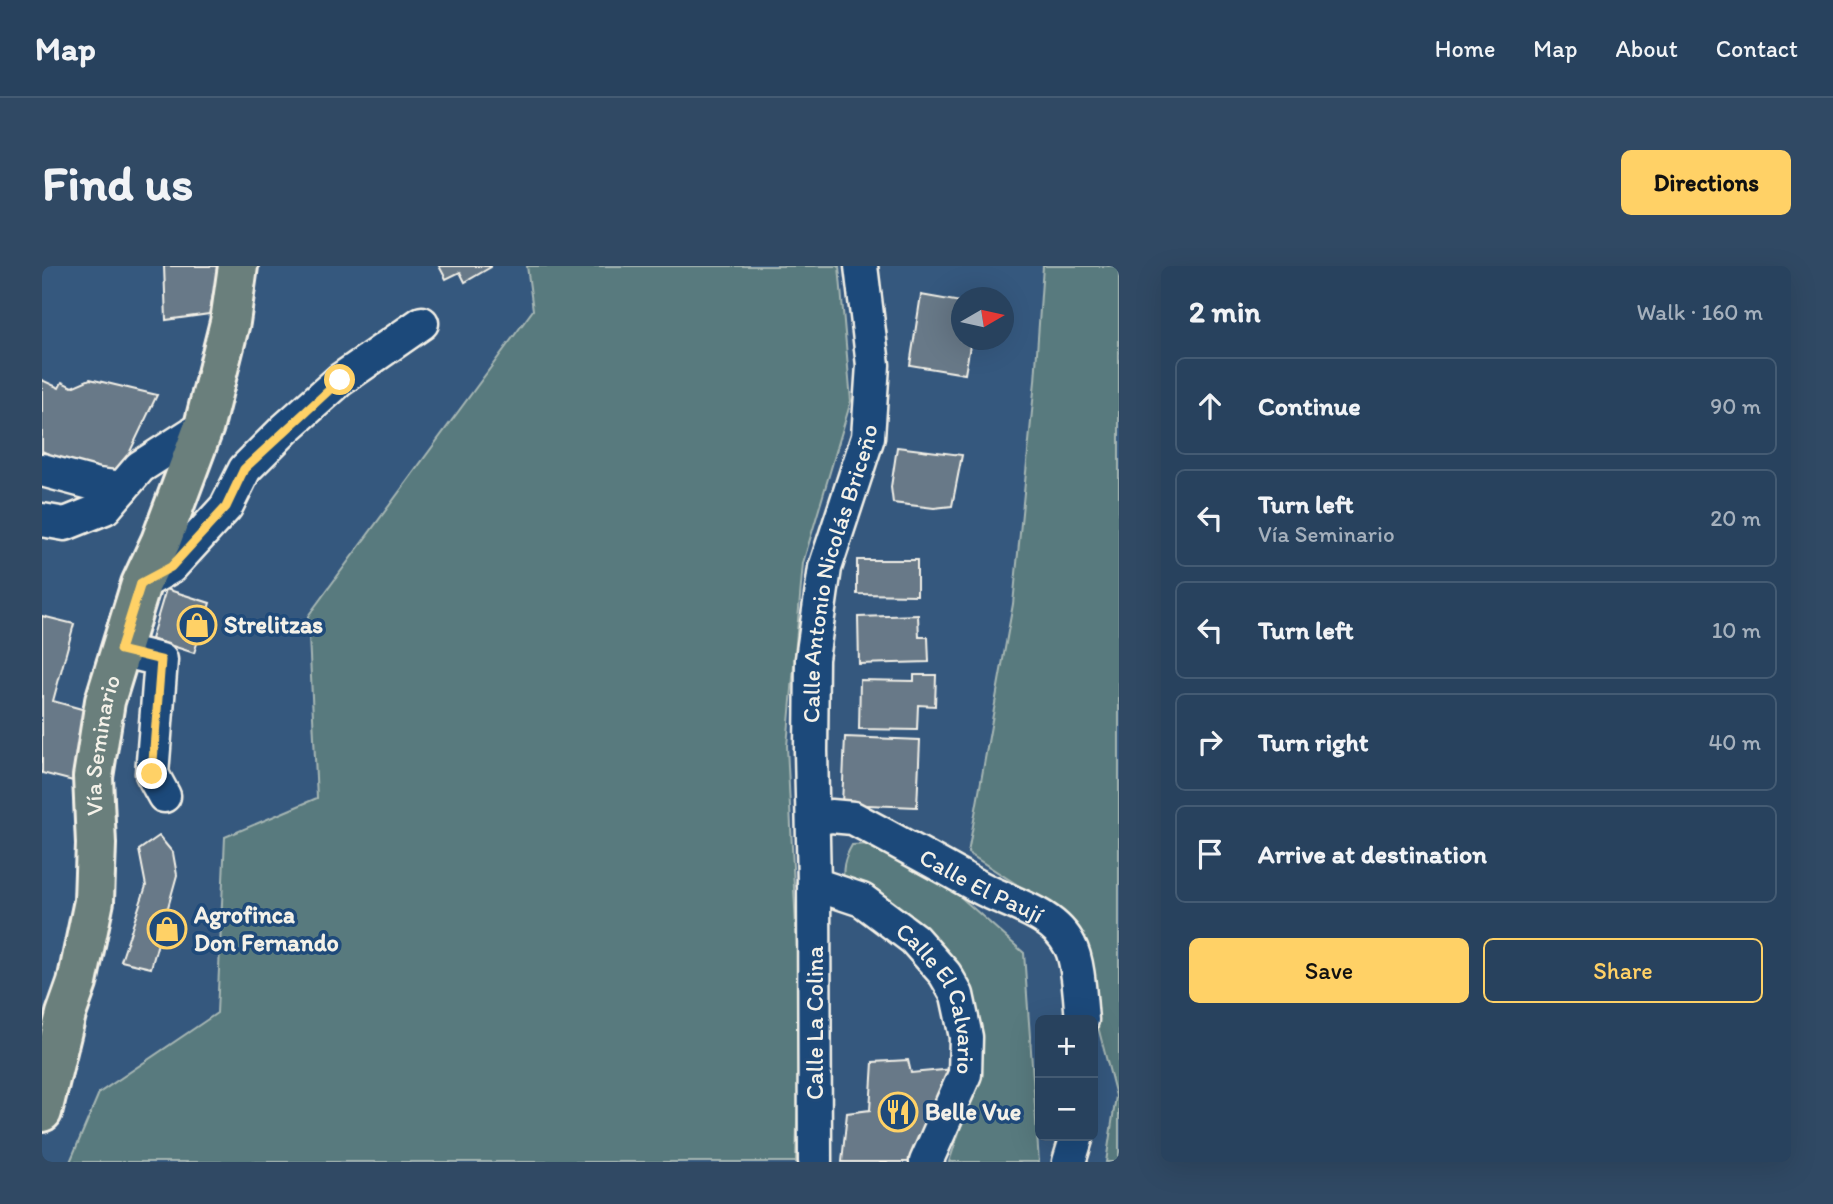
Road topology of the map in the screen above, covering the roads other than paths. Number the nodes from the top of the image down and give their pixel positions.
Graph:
1 (238, 266) edge
2 (861, 266) edge
3 (422, 323) dead end
4 (204, 426) junction
5 (42, 470) edge
6 (122, 488) junction
7 (42, 520) edge
8 (141, 583) junction
9 (120, 650) junction
10 (164, 796) dead end
11 (813, 820) junction
12 (814, 884) junction
13 (1081, 1015) edge
14 (42, 1112) edge
15 (1075, 1141) edge
16 (814, 1162) edge
17 (926, 1162) edge
18 (1069, 1162) edge

1 - 4 main road, Vía Seminario
2 - 11 street, Calle Antonio Nicolás Briceño
3 - 8 street
4 - 6 street
4 - 8 main road, Vía Seminario
5 - 6 street
6 - 7 street
8 - 9 main road, Vía Seminario
9 - 10 street
9 - 14 main road, Vía Seminario
11 - 12 street, Calle Antonio Nicolás Briceño
11 - 13 street, Calle El Paují
12 - 16 street, Calle La Colina
12 - 17 street, Calle El Calvario
15 - 18 street

